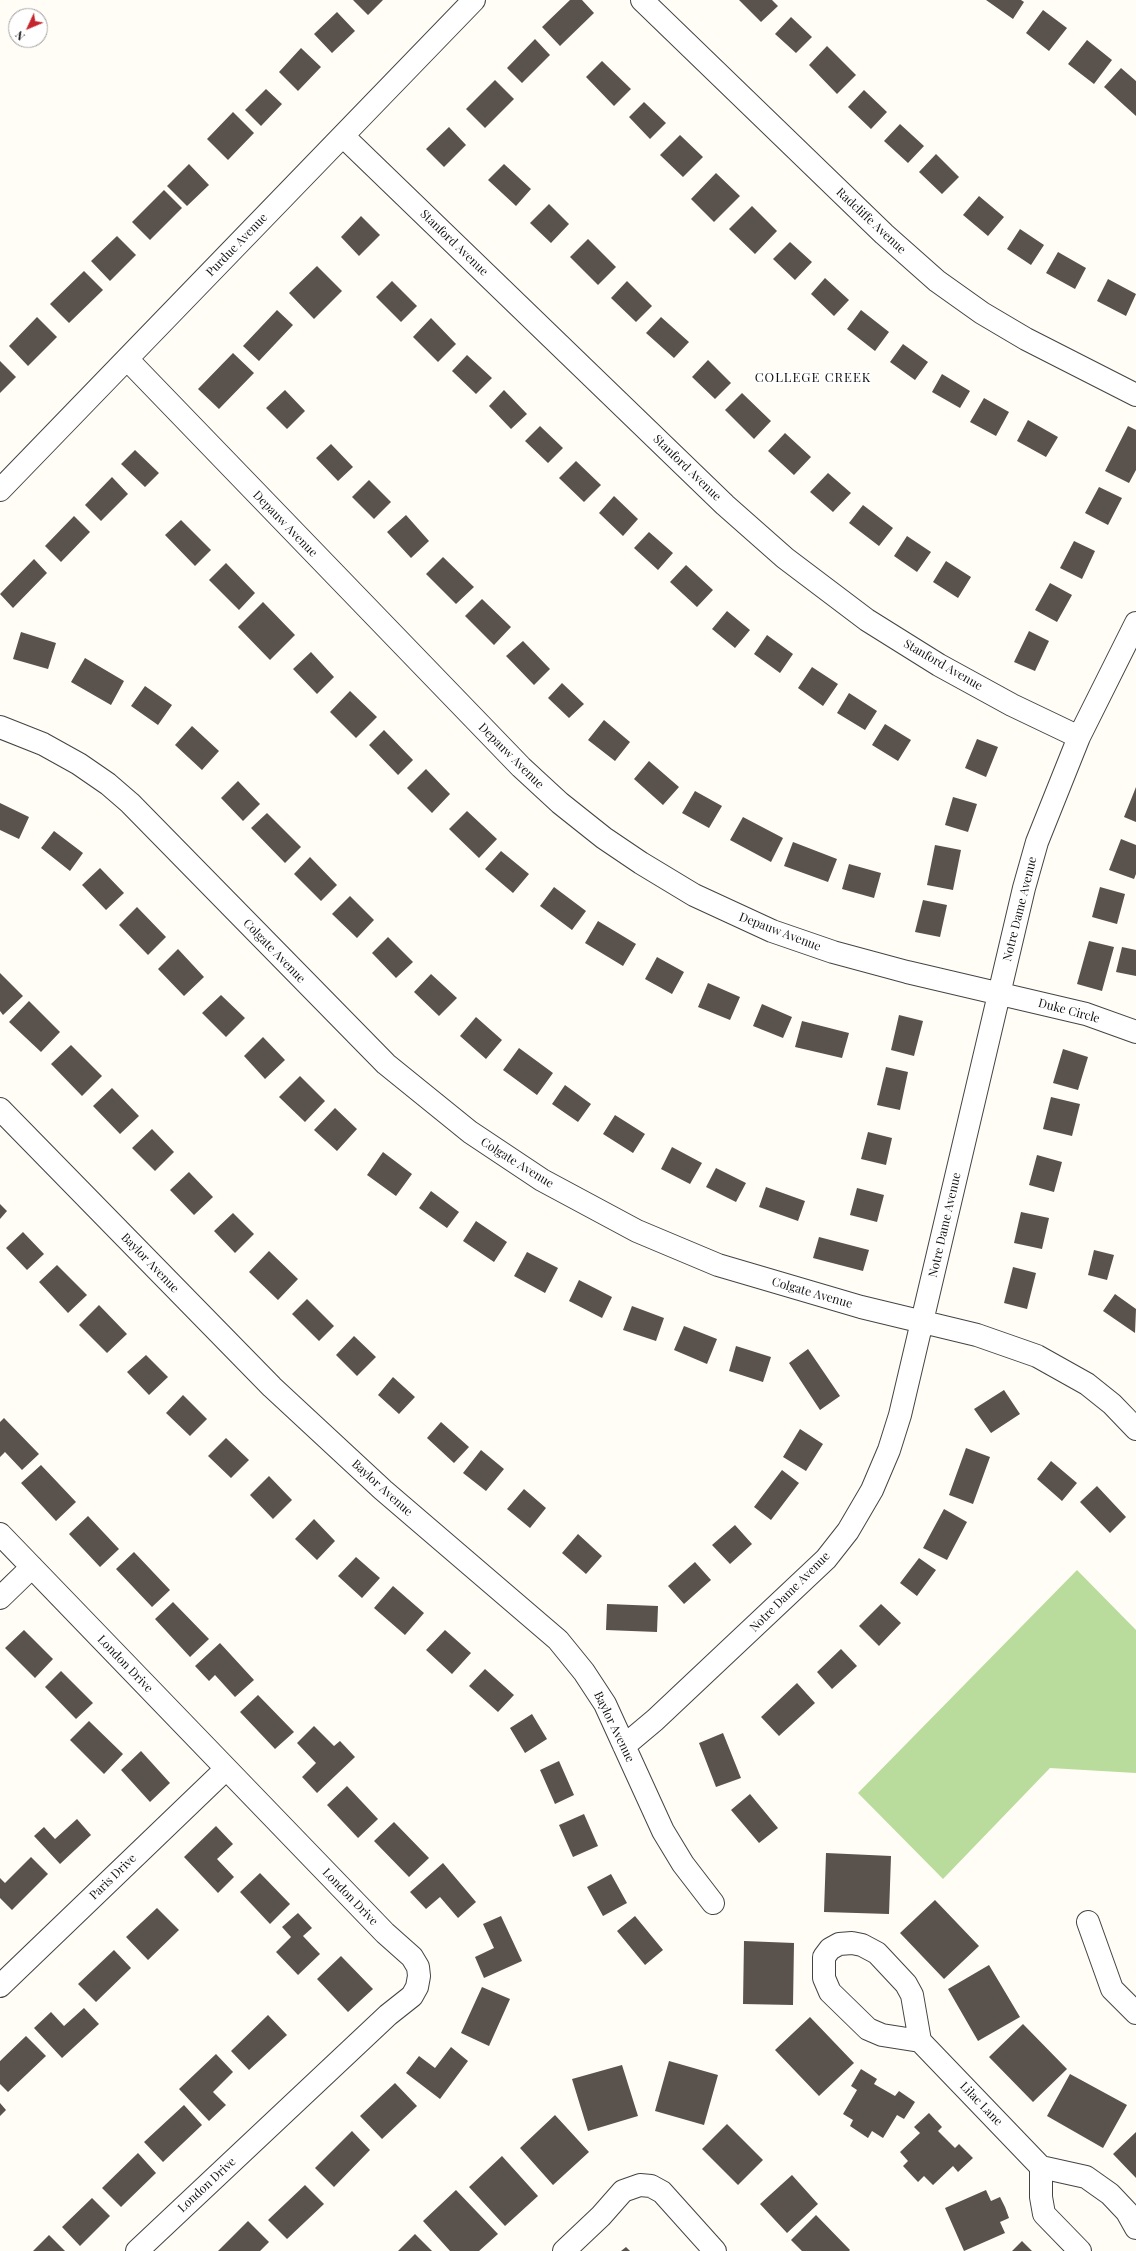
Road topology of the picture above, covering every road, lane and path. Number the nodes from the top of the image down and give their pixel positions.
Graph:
1 (474, 0) edge
2 (642, 0) edge
3 (343, 136) junction
4 (126, 359) junction
5 (1136, 395) edge
6 (0, 490) edge
7 (1136, 623) edge
8 (0, 727) edge
9 (1079, 737) junction
10 (1000, 994) junction
11 (1136, 1032) edge
12 (0, 1108) edge
13 (922, 1322) junction
14 (1136, 1429) edge
15 (0, 1534) edge
16 (32, 1567) junction
17 (0, 1598) edge
18 (624, 1746) junction
19 (226, 1769) junction
20 (713, 1903) dead end
21 (1088, 1922) dead end
22 (0, 1986) edge
23 (1136, 2013) edge
24 (920, 2041) junction
25 (1041, 2167) junction
26 (1136, 2228) edge
27 (137, 2251) edge
28 (564, 2251) edge
29 (715, 2251) edge
30 (1080, 2251) edge

1 - 3 street, Purdue Avenue
2 - 5 street, Radcliffe Avenue
3 - 4 street, Purdue Avenue
3 - 9 street, Stanford Avenue
4 - 6 street, Purdue Avenue
4 - 10 street, Depauw Avenue
7 - 9 street, Notre Dame Avenue
8 - 13 street, Colgate Avenue
9 - 10 street, Notre Dame Avenue
10 - 11 street, Duke Circle
10 - 13 street, Notre Dame Avenue
12 - 18 street, Baylor Avenue
13 - 14 street, Colgate Avenue
13 - 18 street, Notre Dame Avenue
15 - 16 street, London Drive
16 - 17 street
16 - 19 street, London Drive
18 - 20 street, Baylor Avenue
19 - 22 street, Paris Drive
19 - 27 street, London Drive
21 - 23 street
24 - 24 street
24 - 25 street, Lilac Lane
25 - 26 street
25 - 30 street
28 - 29 street

